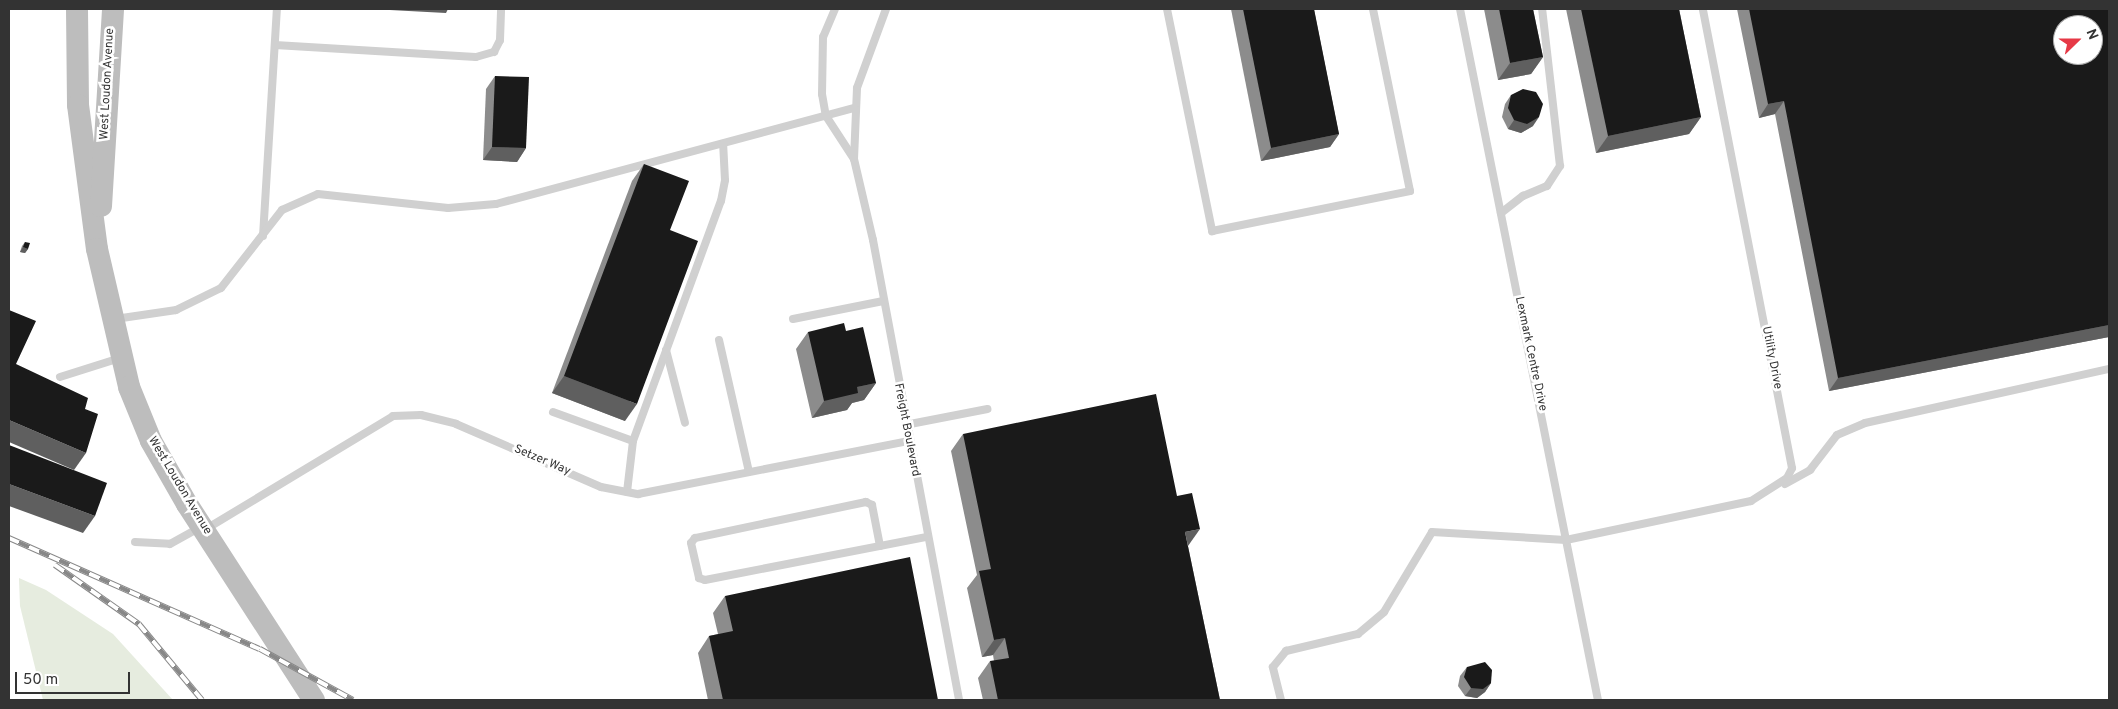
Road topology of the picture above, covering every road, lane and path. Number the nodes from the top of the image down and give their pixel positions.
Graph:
1 (77, 9) edge
2 (113, 9) edge
3 (277, 9) edge
4 (501, 9) edge
5 (835, 9) edge
6 (886, 9) edge
7 (1167, 9) edge
8 (1373, 9) edge
9 (1460, 9) edge
10 (1542, 9) edge
11 (1703, 9) edge
12 (274, 45) junction
13 (854, 108) junction
14 (826, 116) junction
15 (723, 144) junction
16 (854, 160) junction
17 (1501, 213) junction
18 (263, 236) junction
19 (97, 249) junction
20 (883, 301) junction
21 (112, 319) junction
22 (794, 319) dead end
23 (719, 340) dead end
24 (666, 350) junction
25 (120, 358) junction
26 (2109, 369) edge
27 (60, 377) dead end
28 (987, 409) dead end
29 (553, 412) dead end
30 (685, 423) dead end
31 (905, 424) junction
32 (633, 441) junction
33 (908, 442) junction
34 (749, 472) junction
35 (1779, 487) junction
36 (627, 492) junction
37 (203, 528) junction
38 (927, 537) junction
39 (1566, 540) junction
40 (135, 542) dead end
41 (880, 546) junction
42 (314, 700) edge
43 (960, 700) edge
44 (1281, 700) edge
45 (1598, 700) edge

1 - 19 main road, West Loudon Avenue
2 - 19 main road, West Loudon Avenue
3 - 12 lane
4 - 12 lane
5 - 14 lane, Freight Boulevard
6 - 13 lane, Freight Boulevard
7 - 8 lane
9 - 17 lane, Lexmark Centre Drive
10 - 17 lane
11 - 35 lane, Utility Drive
12 - 18 lane
13 - 14 lane
13 - 16 lane, Freight Boulevard
14 - 15 lane
14 - 16 lane, Freight Boulevard
15 - 18 lane
15 - 24 lane
16 - 20 lane, Freight Boulevard
17 - 39 lane, Lexmark Centre Drive
18 - 21 lane
19 - 21 main road, West Loudon Avenue
20 - 22 lane
20 - 31 lane, Freight Boulevard
21 - 25 main road, West Loudon Avenue
23 - 34 lane
24 - 30 lane
24 - 32 lane
25 - 27 lane
25 - 37 main road, West Loudon Avenue
26 - 35 lane
28 - 31 lane
29 - 32 lane
31 - 33 lane, Freight Boulevard
32 - 36 lane
33 - 34 lane, Setzer Way
33 - 38 lane, Freight Boulevard
34 - 36 lane, Setzer Way
35 - 39 lane
36 - 37 lane, Setzer Way
37 - 40 lane, Setzer Way
37 - 42 main road, West Loudon Avenue
38 - 41 lane
38 - 43 lane, Freight Boulevard
39 - 44 lane
39 - 45 lane, Lexmark Centre Drive
41 - 41 lane

